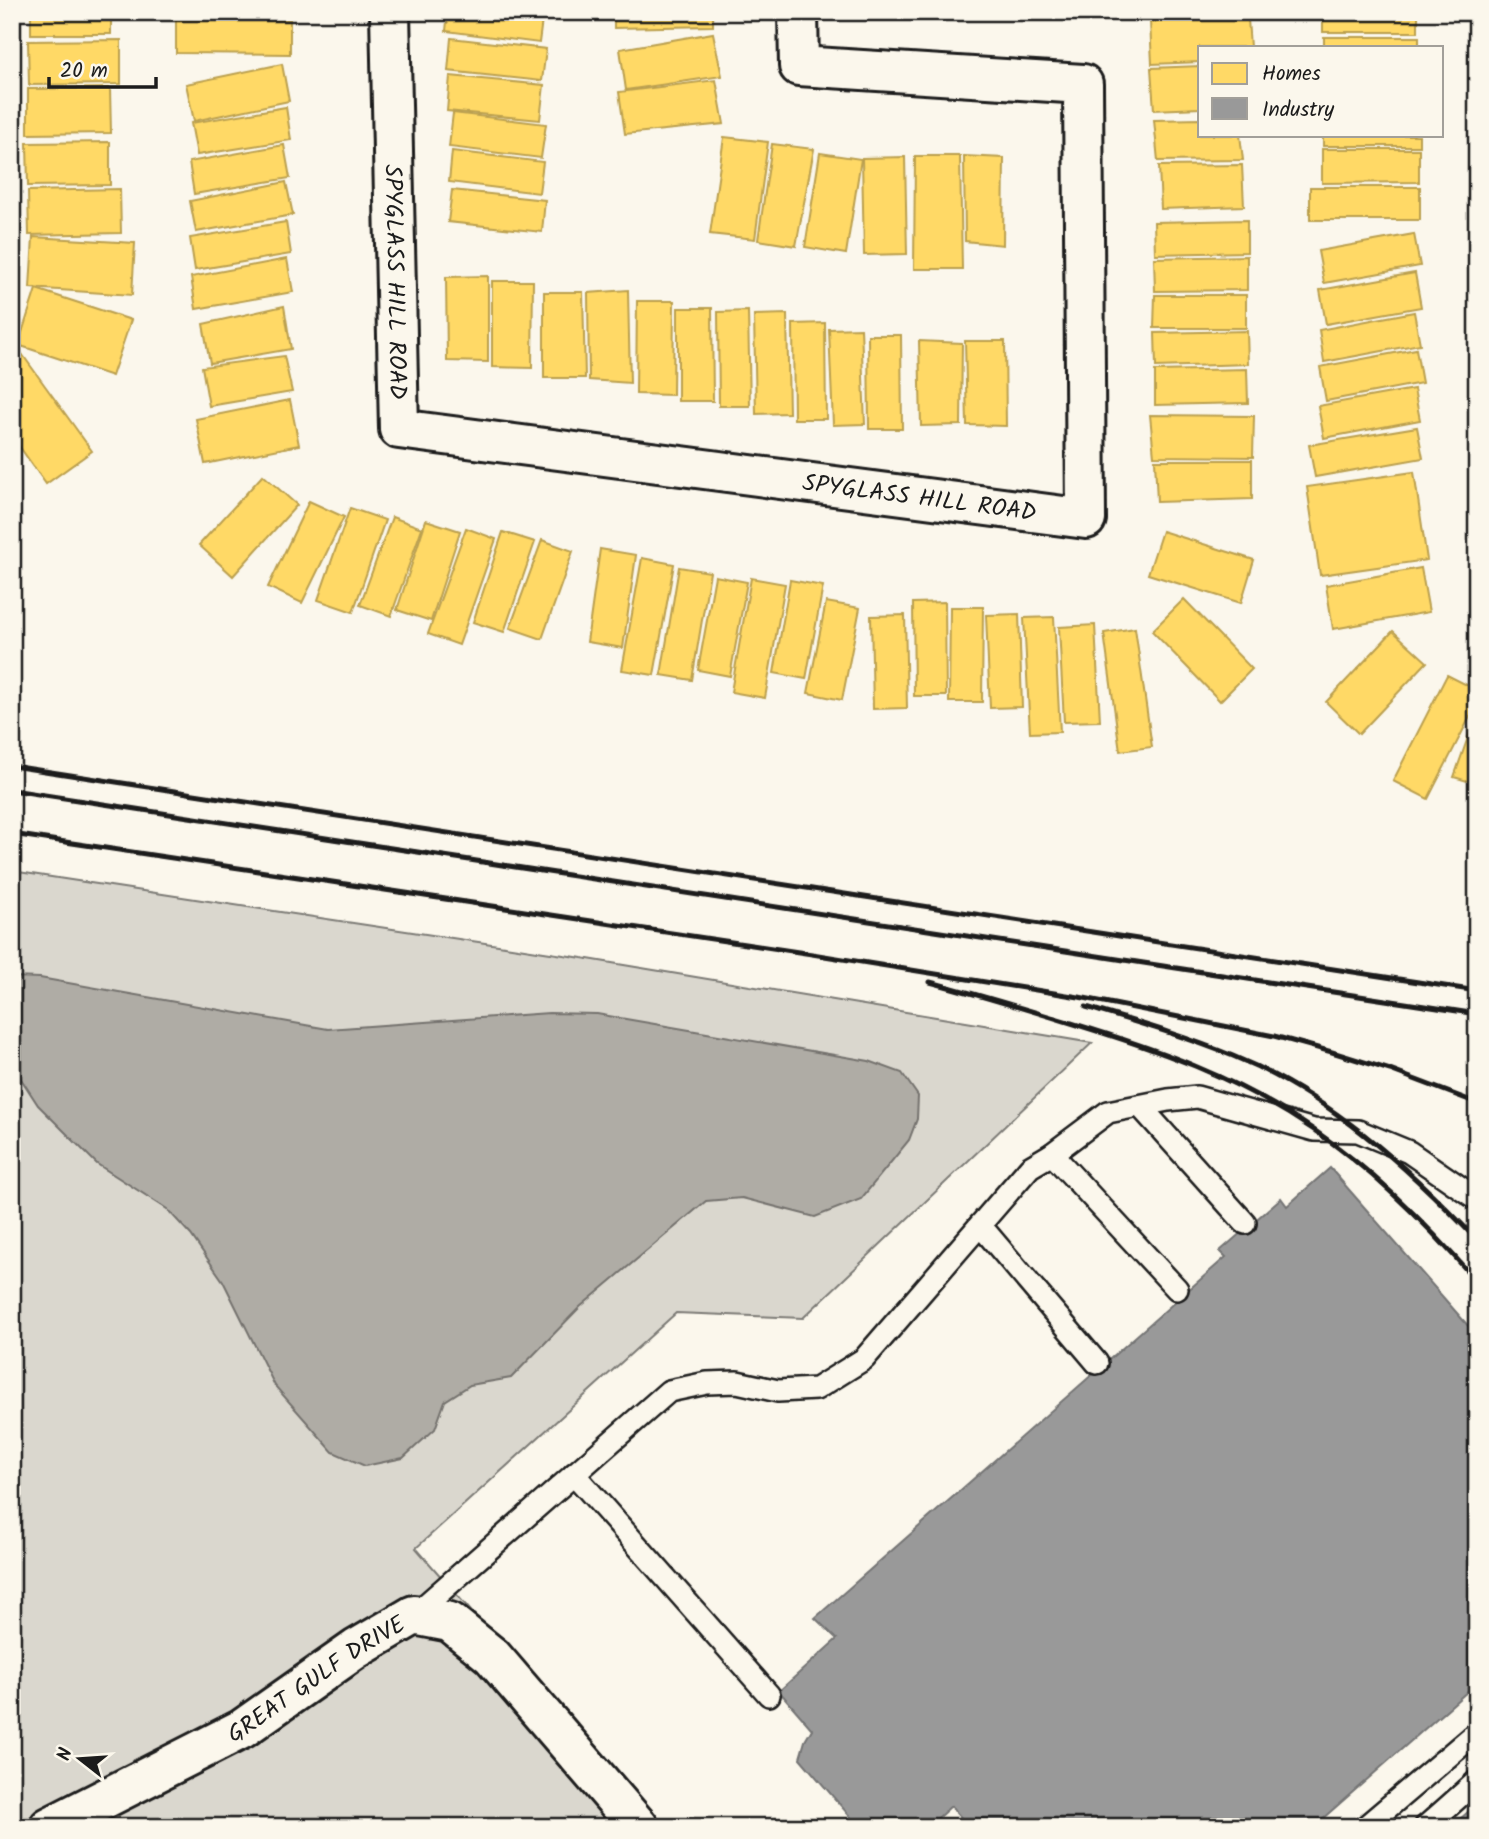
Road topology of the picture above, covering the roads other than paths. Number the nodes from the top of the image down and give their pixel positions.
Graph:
1 (390, 12) edge
2 (798, 12) edge
3 (1140, 1106) junction
4 (1052, 1154) junction
5 (1477, 1199) edge
6 (1245, 1223) dead end
7 (980, 1225) junction
8 (1177, 1289) dead end
9 (1097, 1363) dead end
10 (574, 1475) junction
11 (414, 1615) junction
12 (769, 1695) dead end
13 (1477, 1732) edge
14 (1477, 1781) edge
15 (49, 1827) edge
16 (639, 1827) edge
17 (1365, 1827) edge
18 (1425, 1827) edge

1 - 2 street, SPYGLASS HILL ROAD
3 - 4 lane
3 - 5 lane
3 - 6 lane
4 - 7 lane
4 - 8 lane
7 - 9 lane
7 - 10 lane
10 - 11 lane
10 - 12 lane
11 - 15 street, GREAT GULF DRIVE
11 - 16 street, GREAT GULF DRIVE
13 - 17 lane
14 - 18 lane

